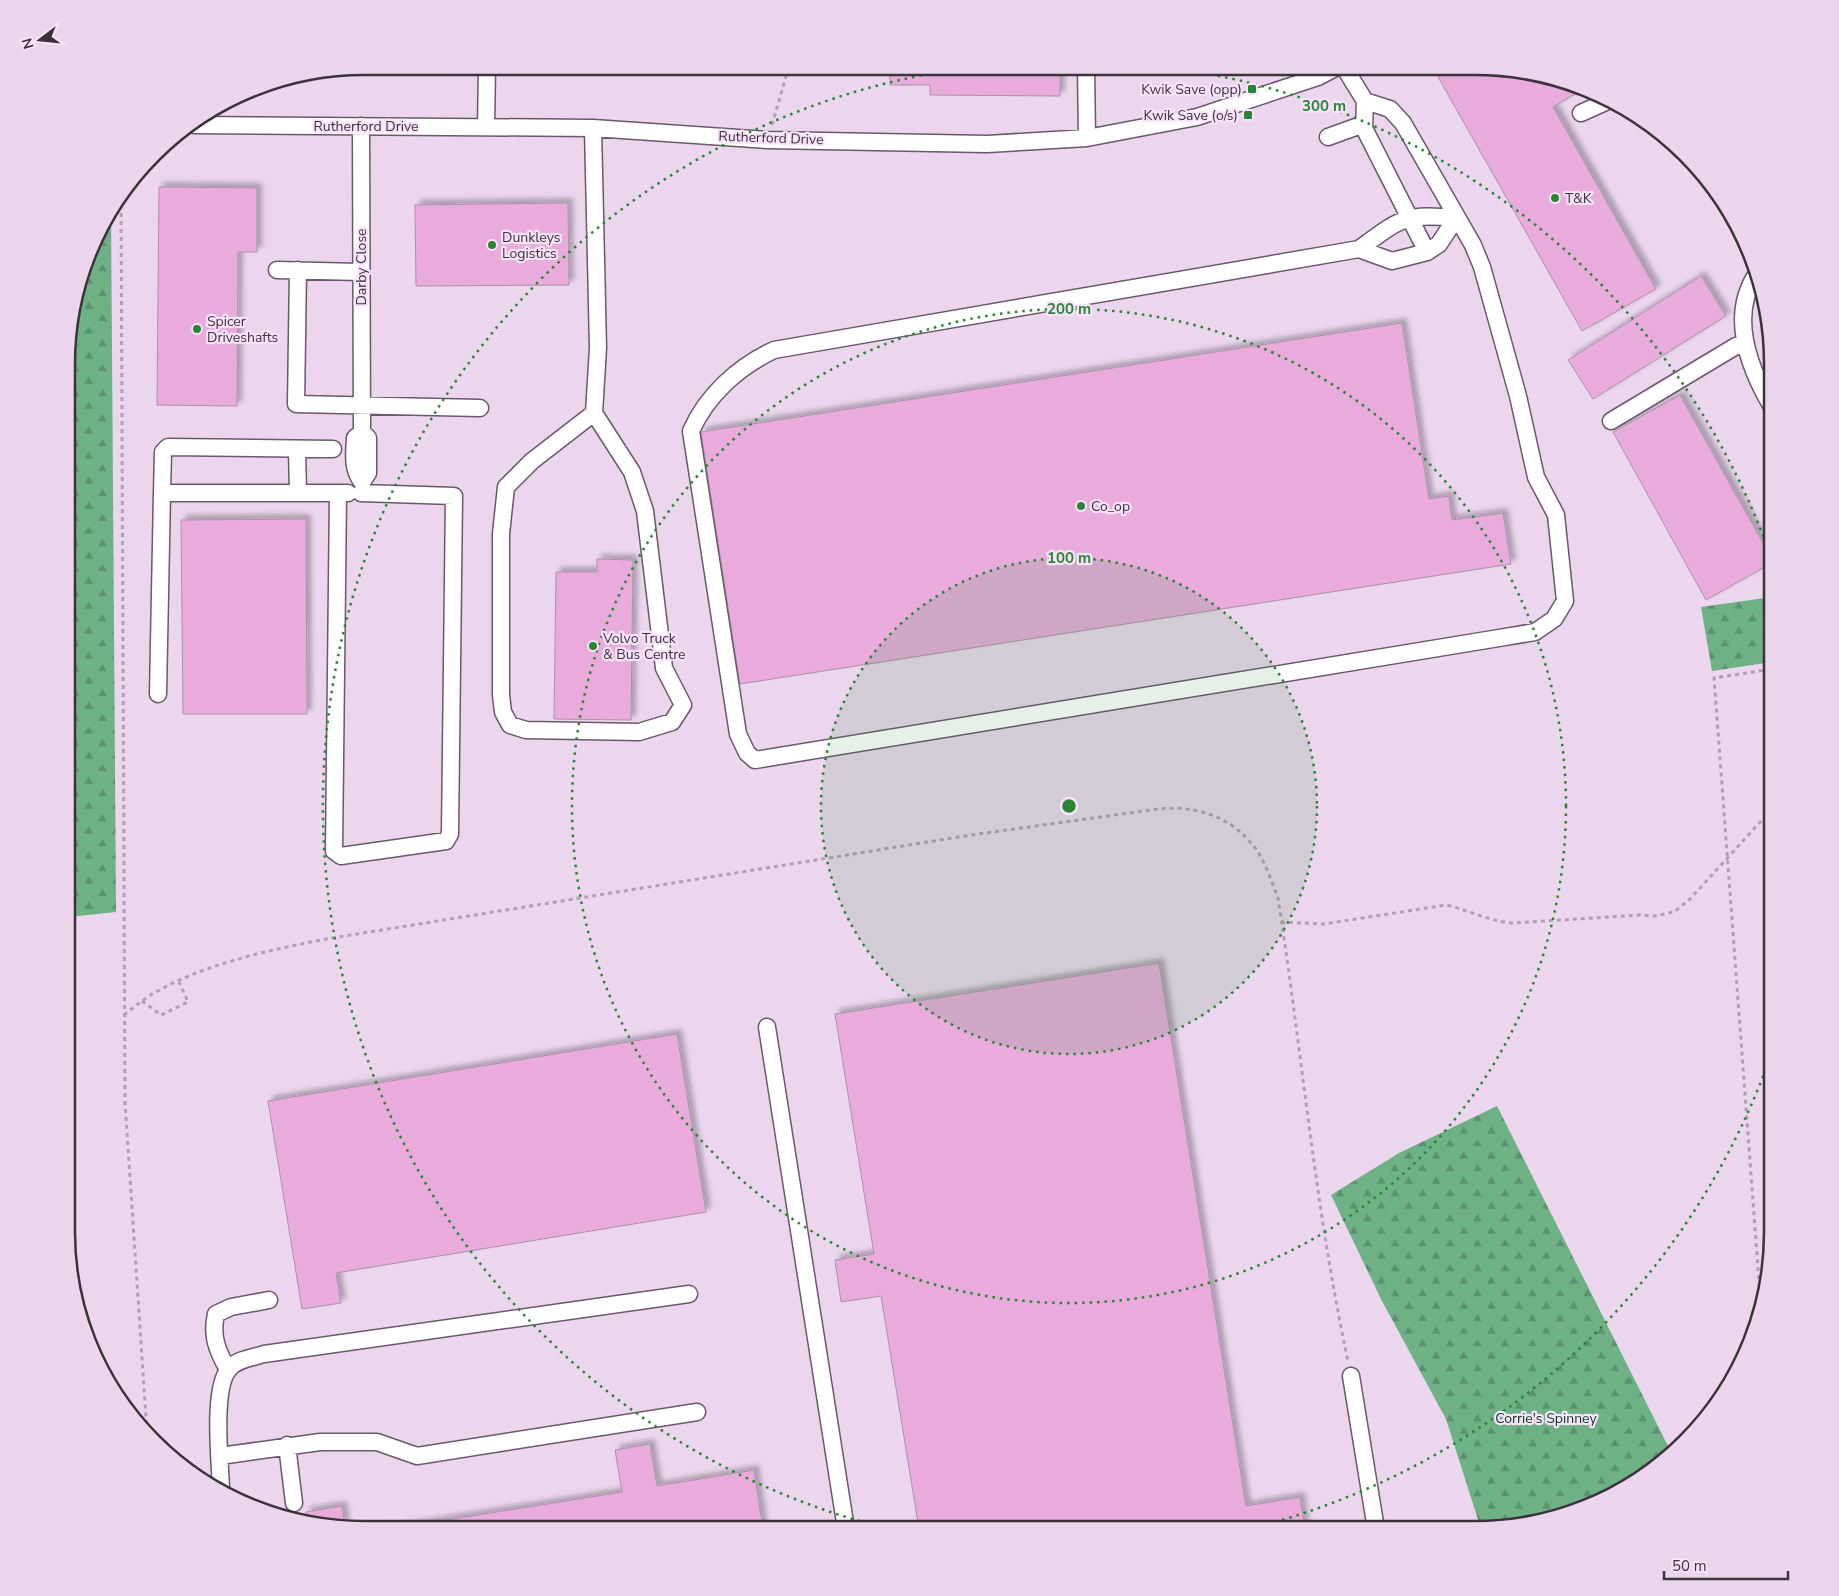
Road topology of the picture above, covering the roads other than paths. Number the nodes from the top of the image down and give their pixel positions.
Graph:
1 (487, 75) edge
2 (1086, 75) edge
3 (1320, 75) edge
4 (1349, 75) edge
5 (1365, 101) junction
6 (1601, 104) edge
7 (1581, 113) dead end
8 (1364, 124) junction
9 (202, 125) edge
10 (361, 126) junction
11 (486, 127) junction
12 (594, 128) junction
13 (1328, 137) dead end
14 (1087, 138) junction
15 (1409, 217) junction
16 (1456, 218) junction
17 (1359, 249) junction
18 (1427, 252) junction
19 (277, 270) dead end
20 (298, 270) junction
21 (360, 272) junction
22 (1752, 283) edge
23 (1744, 345) junction
24 (1764, 393) edge
25 (362, 407) junction
26 (480, 408) dead end
27 (594, 413) junction
28 (1611, 420) dead end
29 (297, 449) junction
30 (333, 449) dead end
31 (361, 488) junction
32 (162, 493) junction
33 (298, 493) junction
34 (338, 493) junction
35 (158, 694) dead end
36 (766, 1027) dead end
37 (689, 1294) dead end
38 (269, 1300) dead end
39 (228, 1370) junction
40 (1351, 1376) road end
41 (697, 1412) dead end
42 (287, 1445) junction
43 (220, 1456) junction
44 (221, 1482) edge
45 (294, 1503) dead end
46 (845, 1521) edge
47 (1375, 1521) edge

1 - 11 street
2 - 14 street
3 - 14 street, Rutherford Drive
4 - 5 street
5 - 8 street
5 - 16 street
6 - 7 street
8 - 13 street
8 - 15 street
9 - 10 street, Rutherford Drive
10 - 11 street, Rutherford Drive
10 - 21 street, Darby Close
11 - 12 street, Rutherford Drive
12 - 14 street, Rutherford Drive
12 - 27 street
15 - 16 street
15 - 17 street
15 - 18 street
16 - 17 street
16 - 18 street
17 - 18 street
19 - 20 street
20 - 21 street
20 - 25 street
21 - 25 street, Darby Close
22 - 23 street
23 - 24 street
23 - 28 street
25 - 26 street
25 - 31 street, Darby Close
27 - 27 street
29 - 30 street
29 - 32 street
29 - 33 street
31 - 34 street
31 - 34 street
32 - 33 street
32 - 35 street
33 - 34 street
36 - 46 street
37 - 39 street
38 - 39 street
39 - 43 street
40 - 47 street
41 - 42 street
42 - 43 street
42 - 45 street
43 - 44 street

